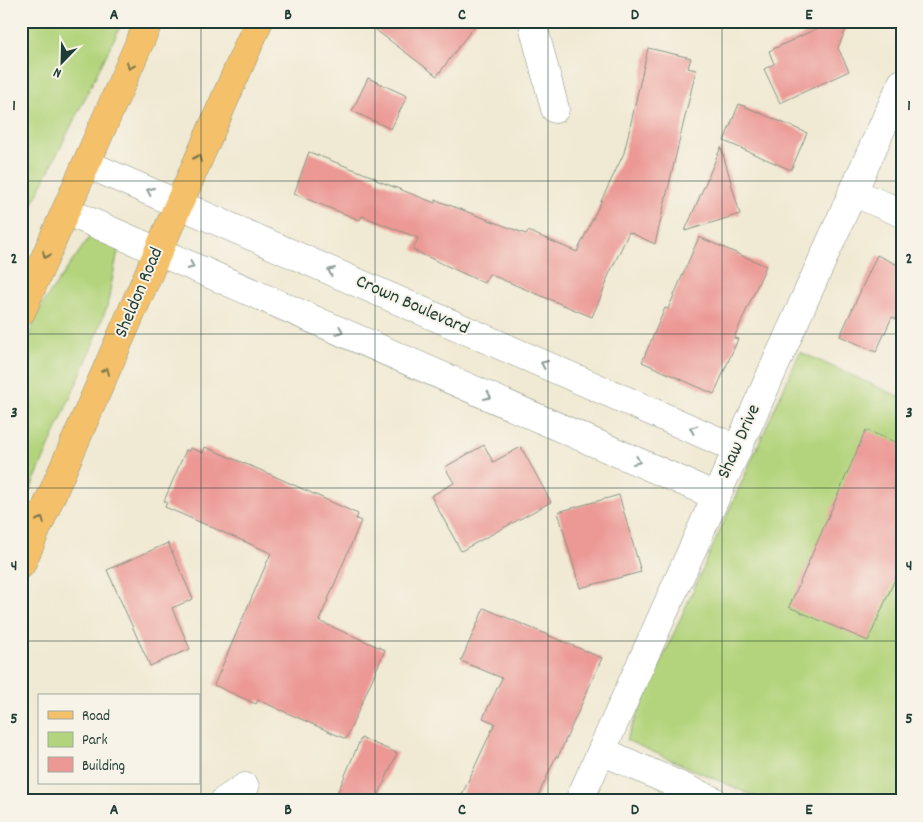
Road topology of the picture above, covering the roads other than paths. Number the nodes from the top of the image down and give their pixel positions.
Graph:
1 (149, 21) edge
2 (258, 21) edge
3 (538, 21) edge
4 (902, 83) edge
5 (555, 109) dead end
6 (87, 164) junction
7 (852, 192) junction
8 (178, 204) junction
9 (66, 211) junction
10 (902, 213) edge
11 (157, 251) junction
12 (21, 312) edge
13 (737, 449) junction
14 (716, 496) junction
15 (21, 565) edge
16 (602, 752) junction
17 (579, 801) edge
18 (714, 801) edge

1 -> 6 main road
8 -> 2 main road, Sheldon Road
3 - 5 street
4 - 7 street, Shaw Drive
8 -> 6 street, Crown Boulevard
6 - 9 main road
7 - 10 street
7 - 13 street, Shaw Drive
8 - 11 main road, Sheldon Road
13 -> 8 street, Crown Boulevard
9 - 11 street
9 -> 12 main road
11 -> 14 street
15 -> 11 main road, Sheldon Road
13 - 14 street, Shaw Drive
14 - 16 street, Shaw Drive
16 - 17 street, Shaw Drive
16 - 18 street

